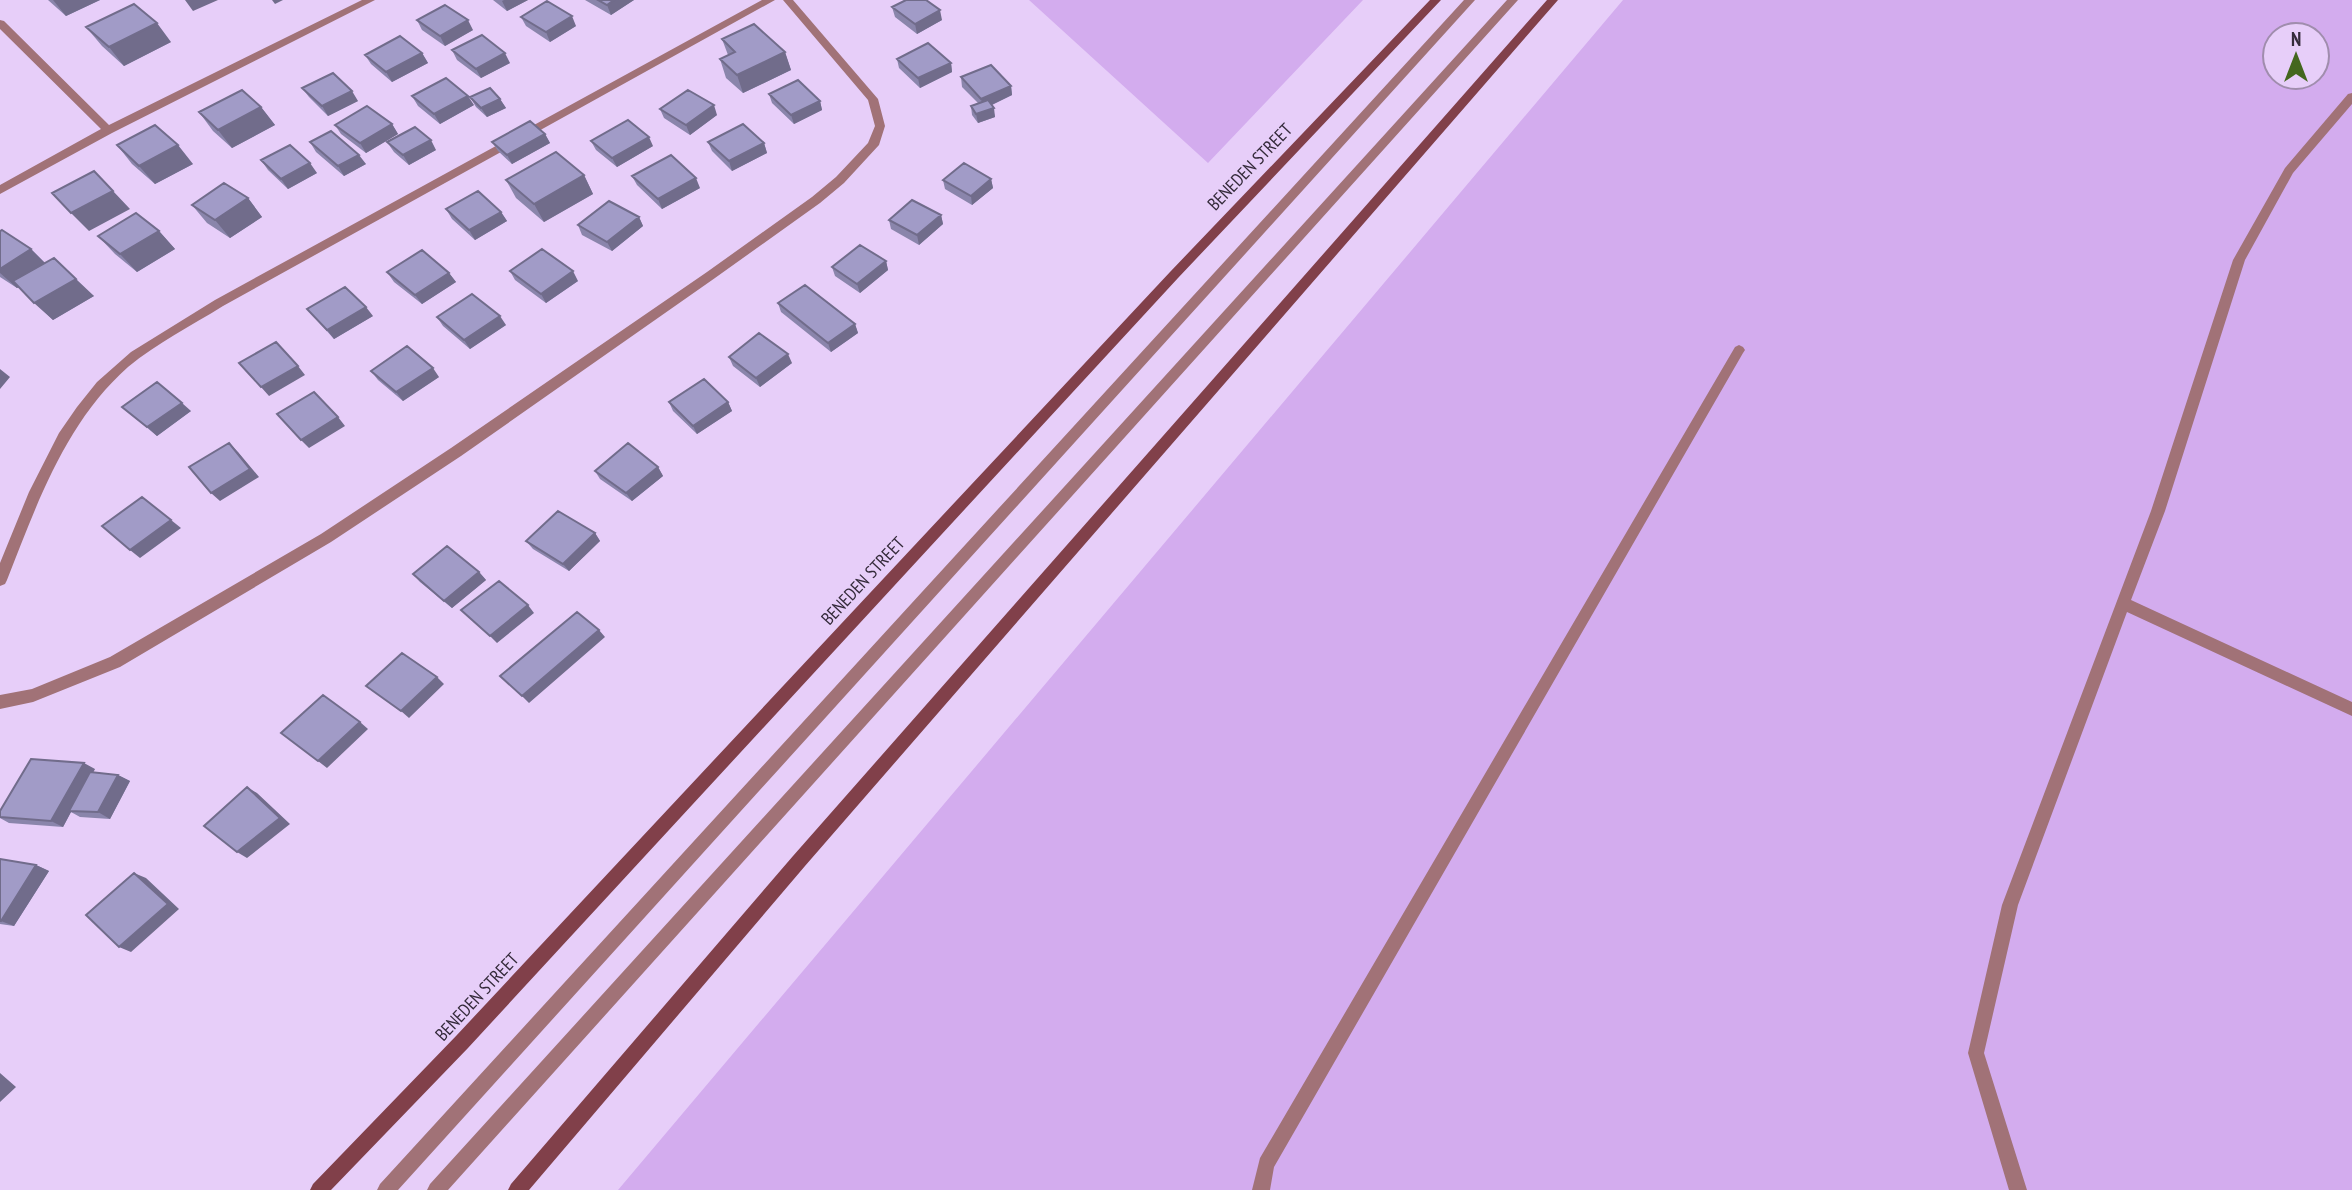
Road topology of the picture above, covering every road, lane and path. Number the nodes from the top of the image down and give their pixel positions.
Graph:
1 (370, 0) edge
2 (771, 0) edge
3 (788, 0) edge
4 (1436, 0) edge
5 (1469, 0) edge
6 (1513, 0) edge
7 (1553, 0) edge
8 (0, 23) edge
9 (2352, 97) edge
10 (108, 130) junction
11 (0, 190) edge
12 (1739, 350) dead end
13 (0, 580) edge
14 (2123, 603) junction
15 (0, 702) edge
16 (2352, 709) edge
17 (319, 1190) edge
18 (386, 1190) edge
19 (436, 1190) edge
20 (517, 1190) edge
21 (1261, 1190) edge
22 (2018, 1190) edge

1 - 10 street
2 - 13 street
3 - 15 street
4 - 17 main road, BENEDEN STREET
5 - 18 street
6 - 19 street
7 - 20 main road
8 - 10 street
9 - 14 street
10 - 11 street
12 - 21 street
14 - 16 street
14 - 22 street

